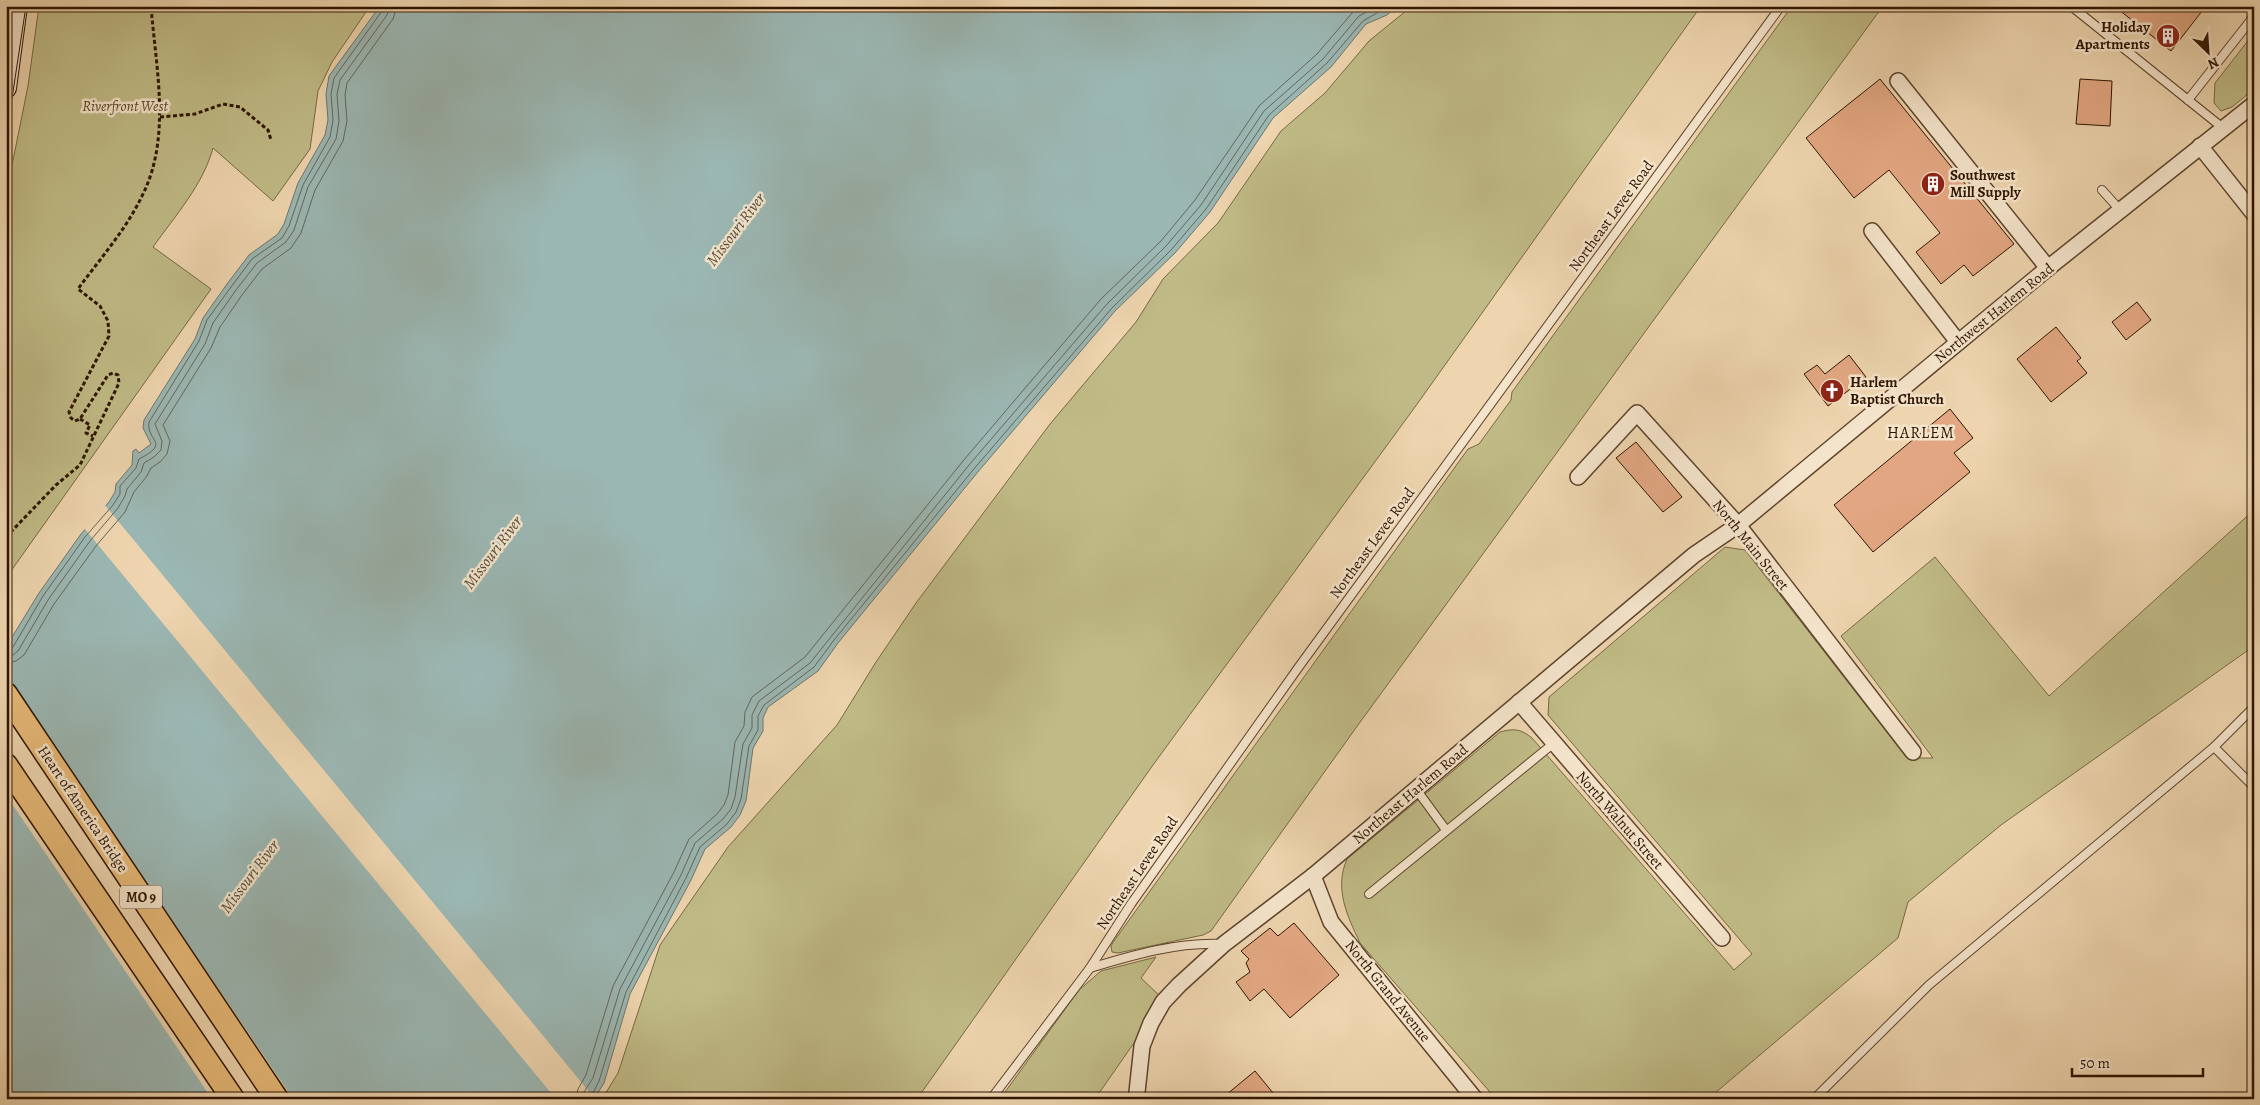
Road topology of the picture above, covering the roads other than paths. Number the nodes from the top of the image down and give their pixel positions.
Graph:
1 (17, 6) edge
2 (1780, 6) edge
3 (2071, 6) edge
4 (2254, 16) edge
5 (1898, 81) dead end
6 (6, 88) edge
7 (2188, 100) junction
8 (2254, 104) edge
9 (2223, 128) junction
10 (2200, 146) junction
11 (2102, 190) dead end
12 (2120, 210) junction
13 (2254, 214) edge
14 (1872, 231) dead end
15 (2048, 268) junction
16 (1958, 342) junction
17 (1578, 477) dead end
18 (1738, 525) junction
19 (6, 694) edge
20 (1519, 702) junction
21 (2254, 707) edge
22 (1554, 743) junction
23 (2214, 747) junction
24 (1913, 752) dead end
25 (6, 765) edge
26 (2254, 787) edge
27 (1416, 789) junction
28 (1446, 830) junction
29 (1313, 876) junction
30 (1369, 894) dead end
31 (1722, 938) dead end
32 (1224, 944) junction
33 (1090, 968) junction
34 (233, 1099) edge
35 (277, 1099) edge
36 (991, 1099) edge
37 (1138, 1099) edge
38 (1475, 1099) edge
39 (1814, 1099) edge

1 - 6 main road
2 - 33 lane, Northeast Levee Road
3 - 7 lane
4 - 7 lane
5 - 15 street
7 - 9 lane
8 - 9 street, Northwest Harlem Road
9 - 10 street, Northwest Harlem Road
10 - 12 street, Northwest Harlem Road
10 - 13 street
11 - 12 lane
12 - 15 street, Northwest Harlem Road
14 - 16 street
15 - 16 street, Northwest Harlem Road
16 - 18 street, Northwest Harlem Road
17 - 18 street, North Main Street
18 - 20 street, Northeast Harlem Road
18 - 24 street, North Main Street
19 - 35 main road, Heart of America Bridge / MO 9
20 - 22 street, North Walnut Street
20 - 27 street, Northeast Harlem Road
21 - 23 lane
22 - 28 lane
22 - 31 street, North Walnut Street
23 - 26 lane
23 - 39 lane
25 - 34 main road, MO 9
27 - 28 lane
27 - 29 street, Northeast Harlem Road
28 - 30 lane
29 - 32 street, Northeast Harlem Road
29 - 38 street, North Grand Avenue
32 - 33 lane
32 - 37 street, Northeast Harlem Road
33 - 36 lane, Northeast Levee Road

